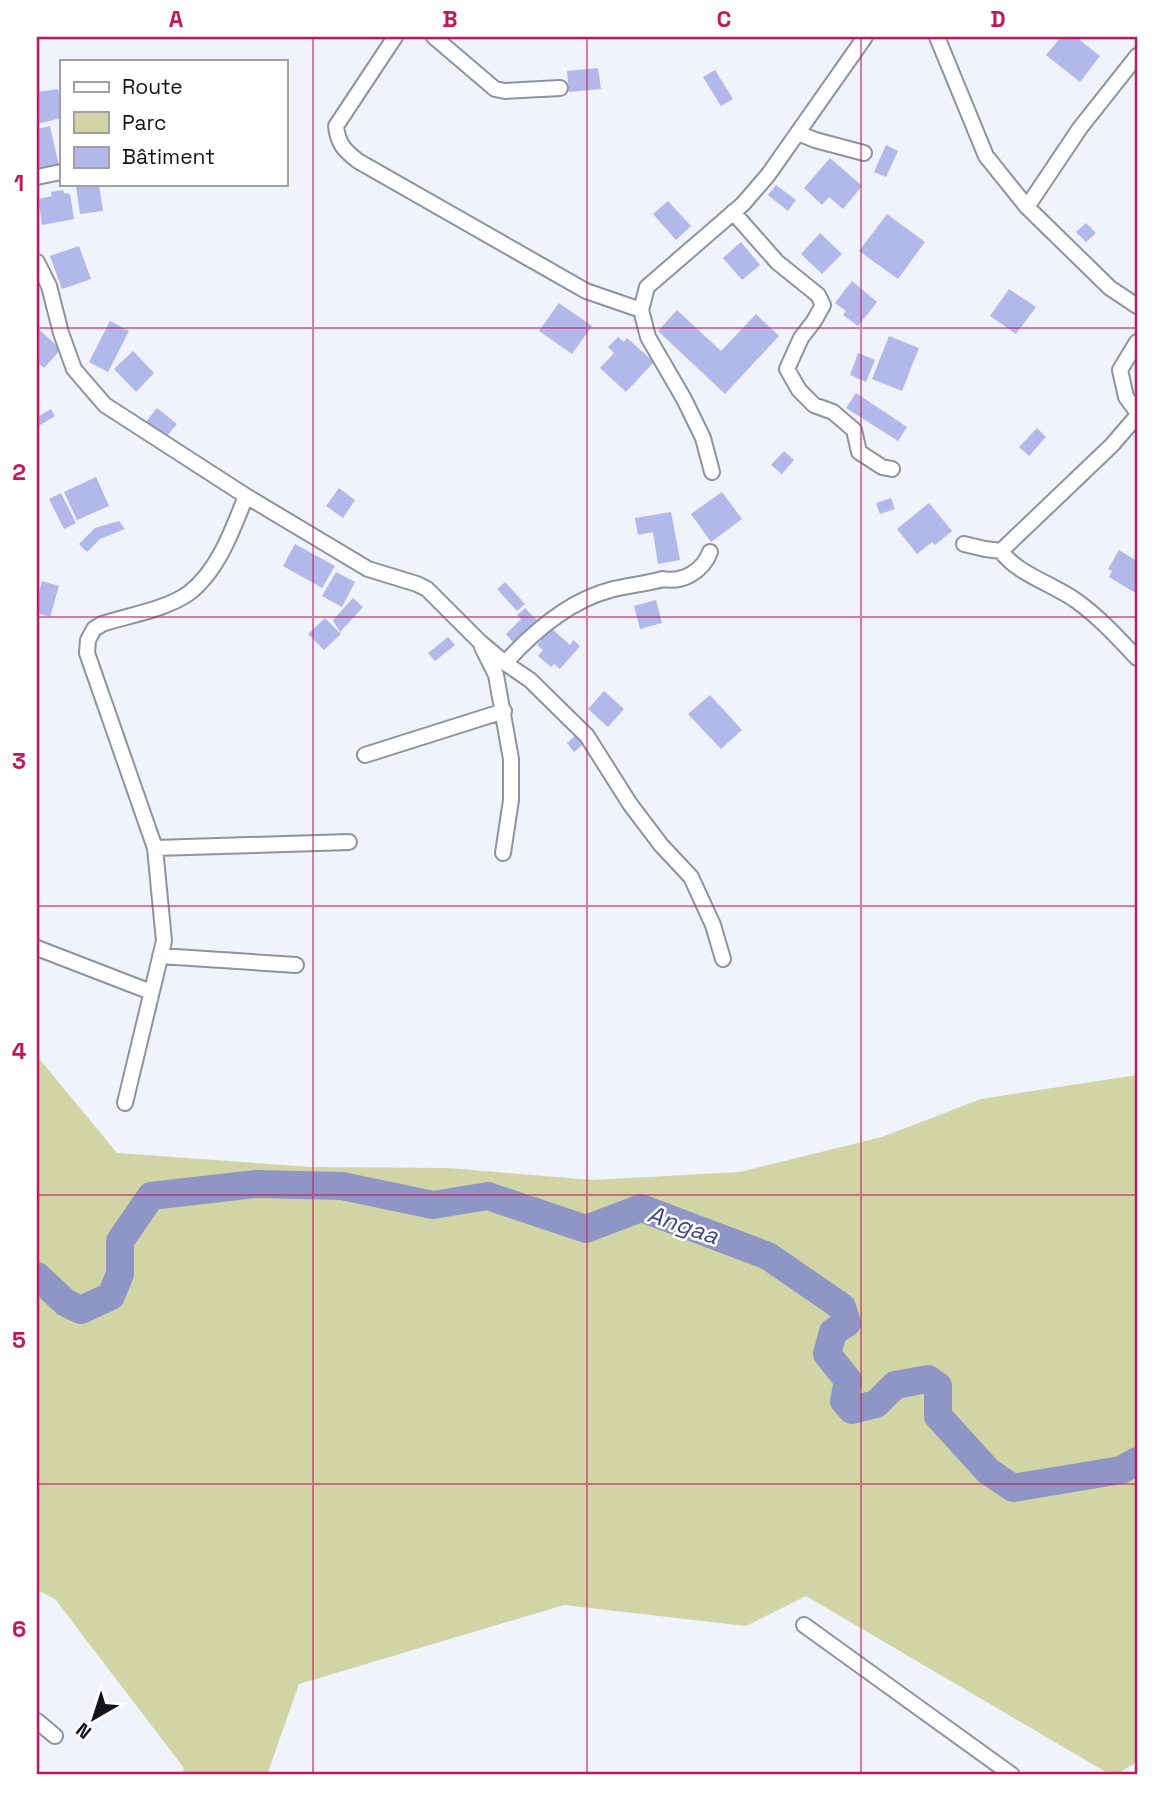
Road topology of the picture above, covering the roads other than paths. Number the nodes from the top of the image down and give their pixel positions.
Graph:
1 (395, 37) edge
2 (433, 37) edge
3 (865, 37) edge
4 (937, 37) edge
5 (1137, 56) edge
6 (560, 88) dead end
7 (798, 133) junction
8 (863, 153) dead end
9 (60, 172) edge
10 (37, 177) edge
11 (1027, 207) junction
12 (733, 212) junction
13 (37, 262) edge
14 (1137, 306) edge
15 (641, 310) junction
16 (1137, 342) edge
17 (1137, 414) edge
18 (892, 469) dead end
19 (712, 472) dead end
20 (246, 496) junction
21 (964, 544) dead end
22 (1001, 551) junction
23 (710, 552) dead end
24 (480, 642) junction
25 (1137, 658) edge
26 (505, 663) junction
27 (503, 710) junction
28 (365, 755) dead end
29 (349, 842) dead end
30 (155, 848) junction
31 (503, 853) dead end
32 (37, 948) edge
33 (160, 956) junction
34 (723, 959) dead end
35 (296, 965) dead end
36 (151, 992) junction
37 (125, 1103) dead end
38 (804, 1625) dead end
39 (37, 1721) edge
40 (55, 1736) dead end
41 (1013, 1775) edge

1 - 15 street
2 - 6 street
3 - 7 street
4 - 11 street
5 - 11 street
7 - 8 street
7 - 12 street
9 - 10 street
11 - 14 street
12 - 15 street
12 - 18 street
13 - 20 street
15 - 19 street
16 - 17 street
17 - 22 street
20 - 24 street
20 - 30 street
21 - 22 street
22 - 25 street
23 - 26 street
24 - 26 street
24 - 27 street
26 - 34 street
27 - 28 street
27 - 31 street
29 - 30 street
30 - 33 street
32 - 36 street
33 - 35 street
33 - 36 street
36 - 37 street
38 - 41 street
39 - 40 street

